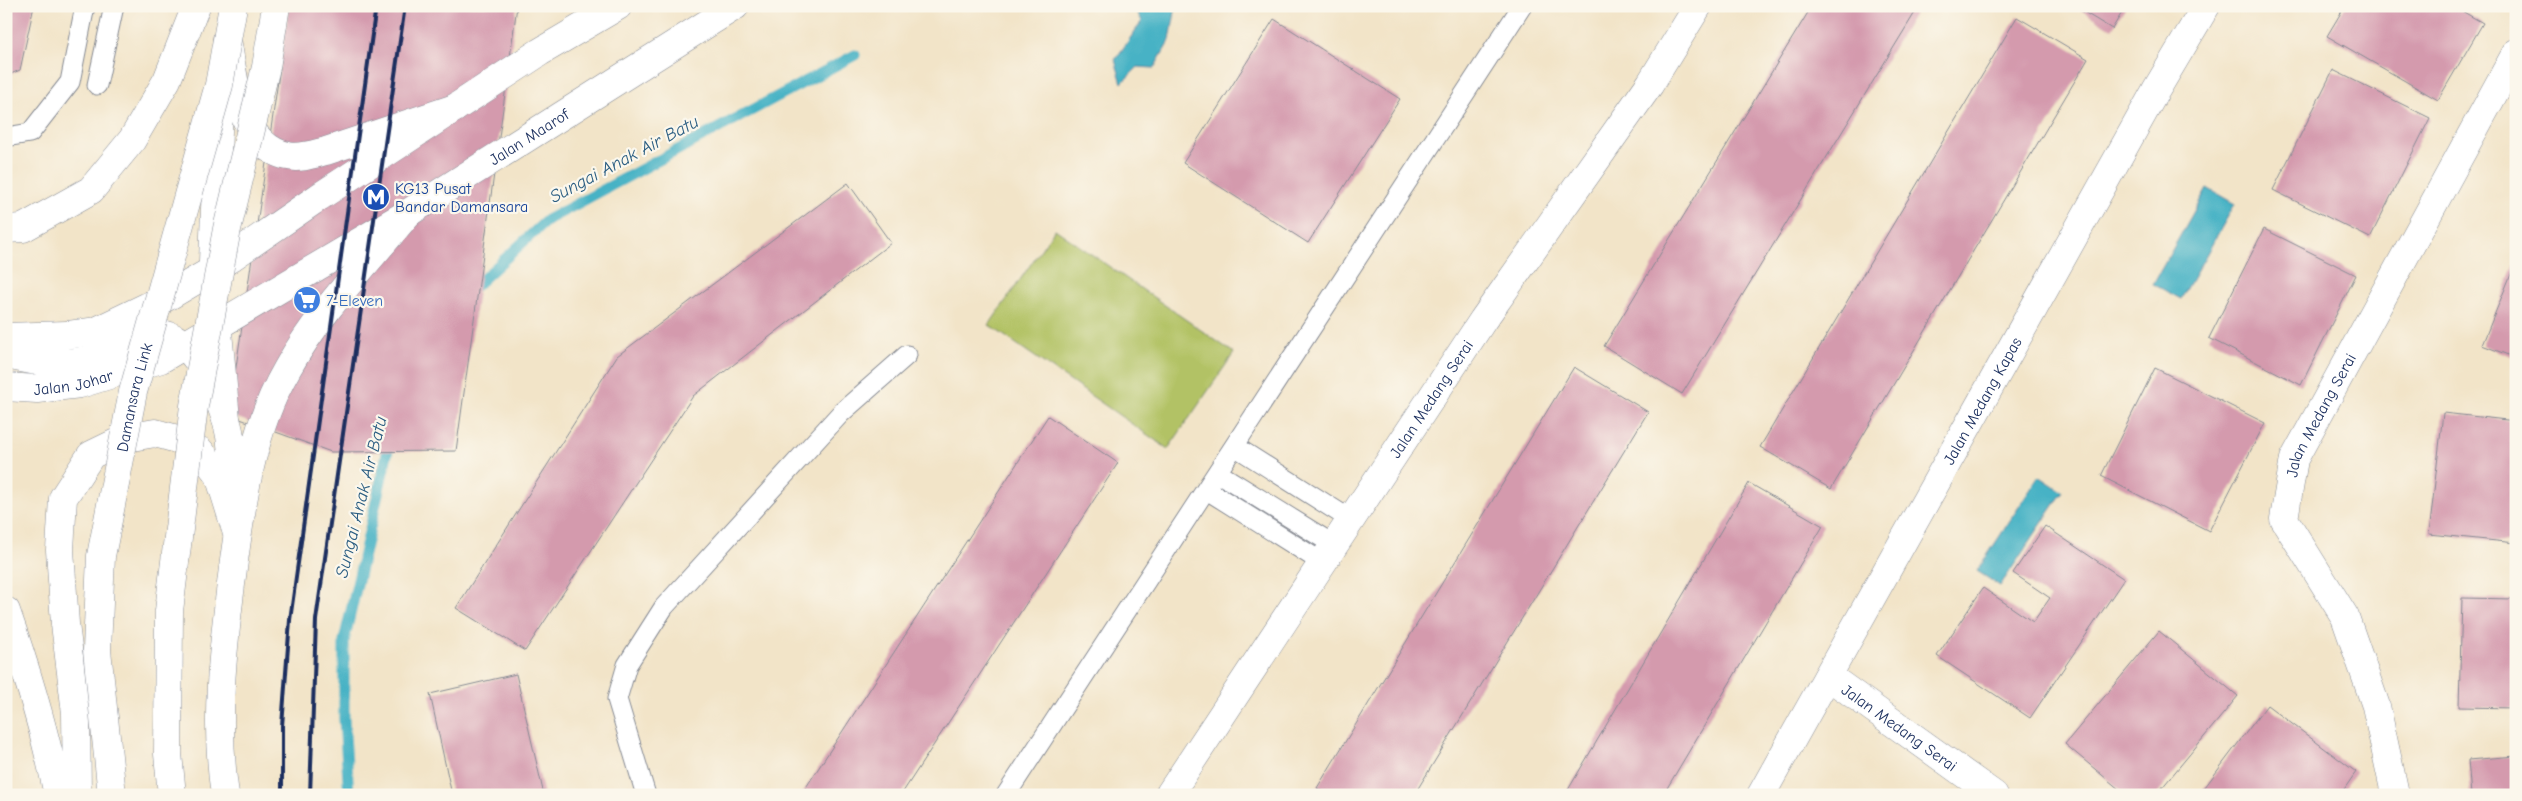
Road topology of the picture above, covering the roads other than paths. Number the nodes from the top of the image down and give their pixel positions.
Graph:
1 (85, 6) edge
2 (114, 6) edge
3 (196, 6) edge
4 (276, 6) edge
5 (618, 6) edge
6 (735, 6) edge
7 (1522, 6) edge
8 (1698, 6) edge
9 (2206, 6) edge
10 (226, 8) edge
11 (2516, 53) edge
12 (97, 85) dead end
13 (455, 108) junction
14 (6, 137) edge
15 (408, 213) junction
16 (6, 230) edge
17 (213, 270) junction
18 (217, 324) junction
19 (6, 337) edge
20 (184, 343) junction
21 (6, 355) edge
22 (907, 355) dead end
23 (6, 387) edge
24 (226, 419) junction
25 (1236, 447) junction
26 (1218, 473) junction
27 (1207, 490) junction
28 (1351, 520) junction
29 (238, 536) junction
30 (1328, 554) junction
31 (6, 611) edge
32 (1828, 676) junction
33 (58, 795) edge
34 (78, 795) edge
35 (112, 795) edge
36 (172, 795) edge
37 (225, 795) edge
38 (646, 795) edge
39 (1006, 795) edge
40 (1169, 795) edge
41 (1761, 795) edge
42 (1994, 795) edge
43 (2393, 795) edge

1 - 14 lane
2 - 12 lane
3 - 16 main road
4 - 36 main road, bridge
5 - 13 main road
6 - 15 main road, Jalan Maarof
7 - 25 lane
8 - 28 main road, Jalan Medang Serai
9 - 32 main road, Jalan Medang Kapas
10 - 13 main road
10 - 17 main road
10 - 35 main road, Damansara Link, bridge
11 - 43 main road, Jalan Medang Serai
13 - 17 main road
15 - 18 main road, Jalan Maarof
15 - 29 main road
17 - 18 main road
17 - 19 main road
18 - 20 main road, Jalan Johar
18 - 24 main road
20 - 21 main road
20 - 23 main road, Jalan Johar
20 - 24 main road
22 - 38 lane
24 - 29 main road
25 - 26 lane
25 - 28 lane
26 - 27 lane
26 - 30 lane
27 - 30 lane
27 - 39 lane
28 - 30 main road, Jalan Medang Serai
29 - 34 main road
29 - 37 main road
30 - 40 main road, Jalan Medang Serai
31 - 33 main road
32 - 41 main road, Jalan Medang Kapas
32 - 42 main road, Jalan Medang Serai

